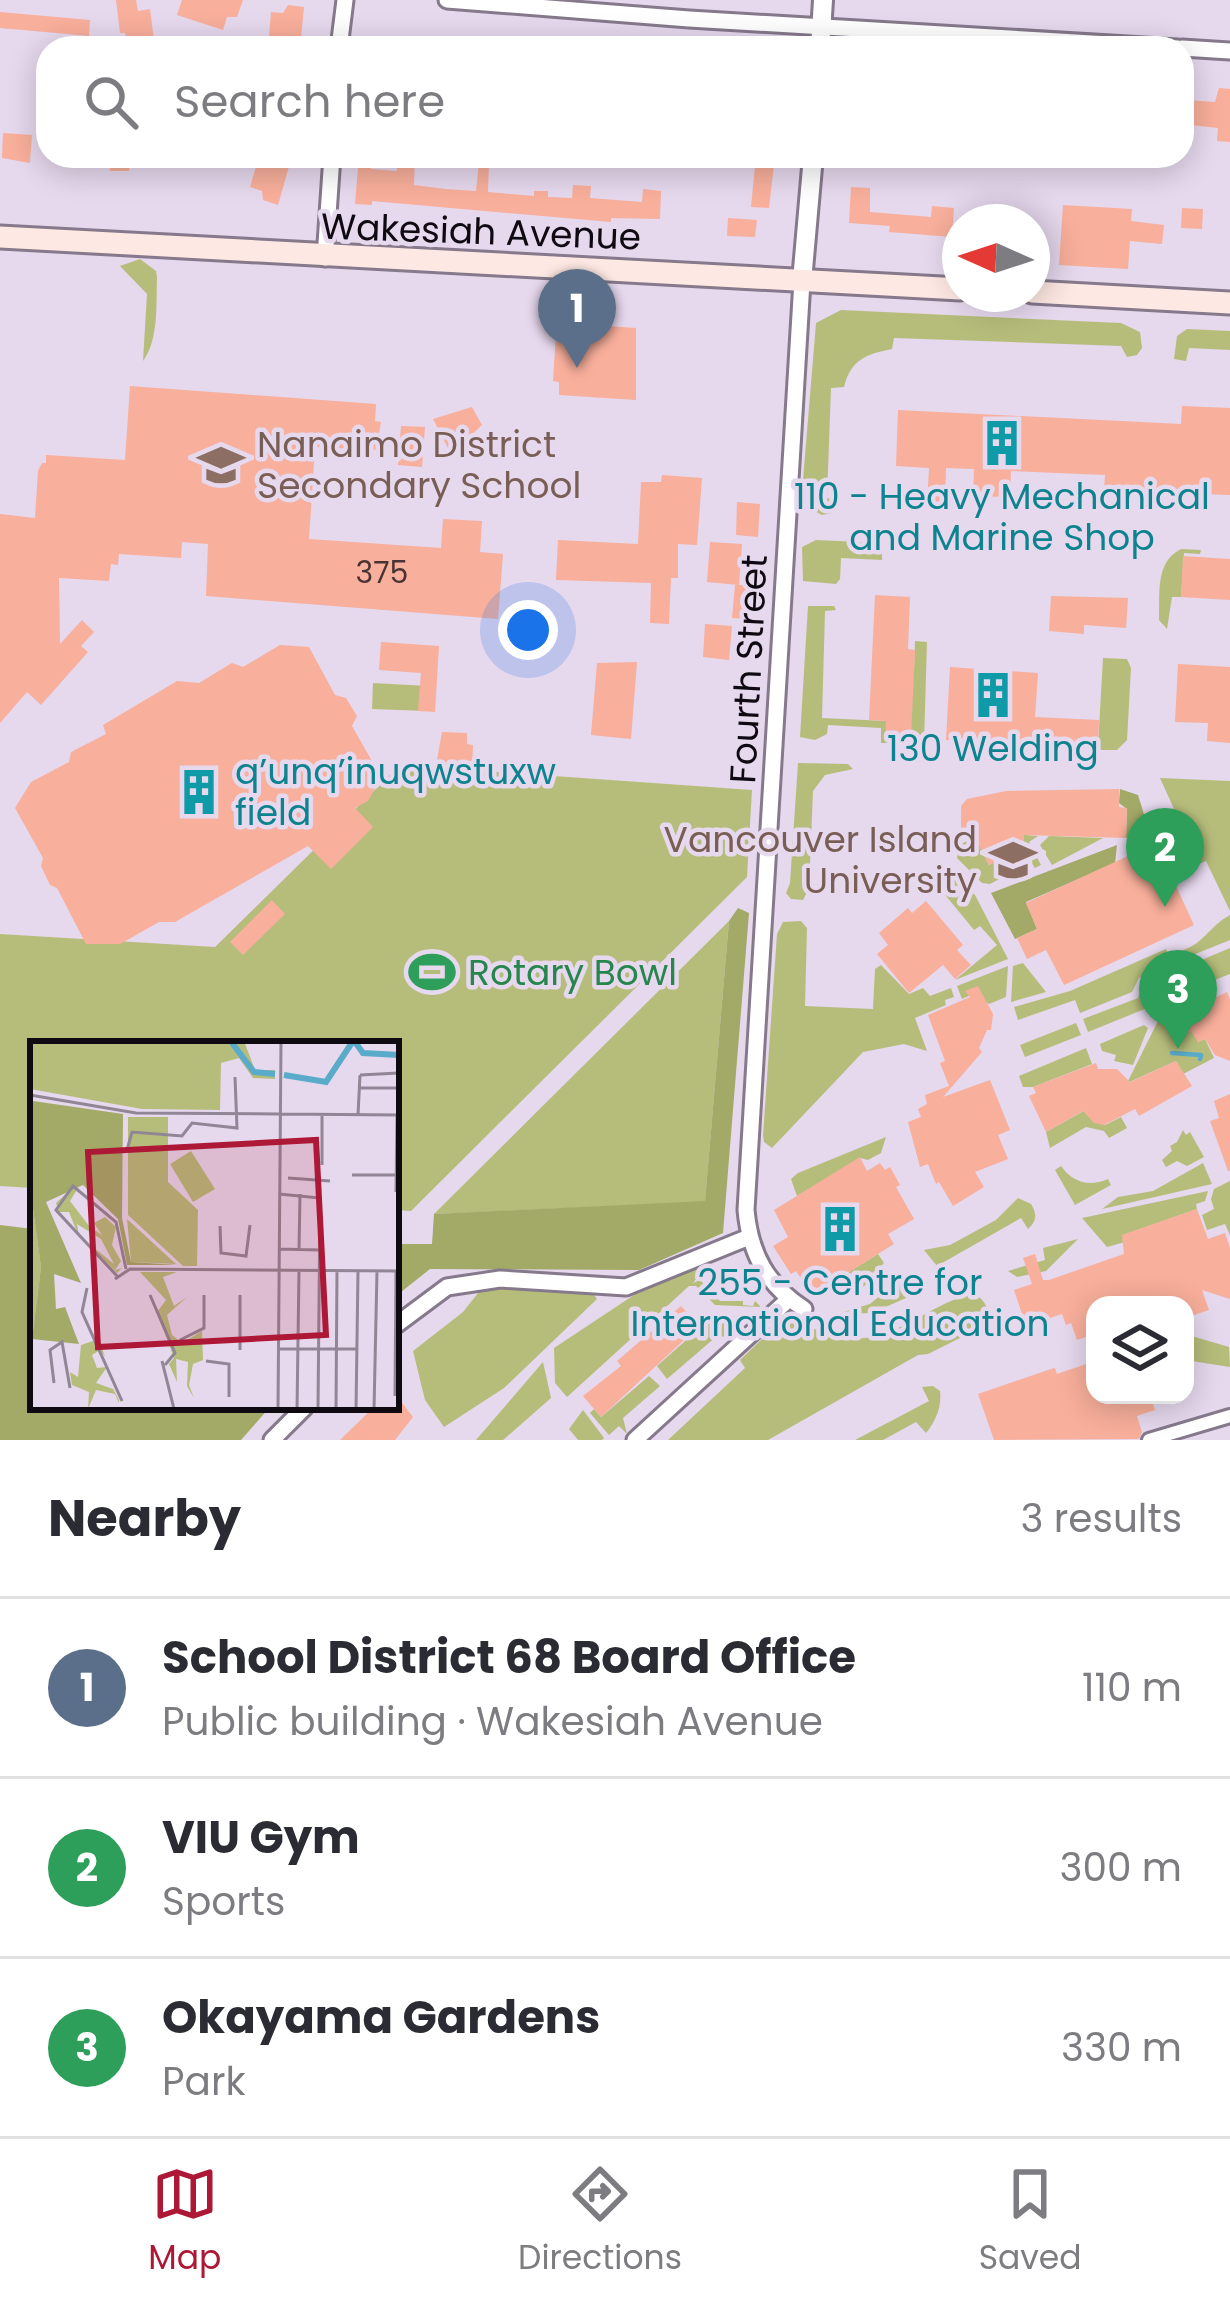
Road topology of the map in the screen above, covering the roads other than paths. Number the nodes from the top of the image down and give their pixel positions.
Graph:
1 (345, 0) edge
2 (447, 0) edge
3 (823, 0) edge
4 (340, 36) edge
5 (801, 36) edge
6 (821, 36) edge
7 (1194, 49) edge
8 (1230, 51) edge
9 (331, 168) edge
10 (812, 168) edge
11 (0, 237) edge
12 (325, 259) junction
13 (802, 281) junction
14 (942, 288) edge
15 (1050, 293) edge
16 (1230, 303) edge
17 (749, 1237) junction
18 (789, 1299) junction
19 (804, 1309) dead end
20 (399, 1323) edge
21 (302, 1410) edge
22 (1230, 1416) edge
23 (272, 1440) edge
24 (634, 1440) edge
25 (1149, 1440) edge

1 - 4 street
2 - 5 street
3 - 6 street
7 - 8 street
9 - 12 street
10 - 13 street, Fourth Street
11 - 12 main road, Wakesiah Avenue
12 - 13 main road, Wakesiah Avenue
13 - 14 main road, Wakesiah Avenue
13 - 17 street, Fourth Street
15 - 16 main road
17 - 18 street, Fourth Street
17 - 20 street
18 - 19 street, Fourth Street
18 - 24 street
21 - 23 street
22 - 25 street

